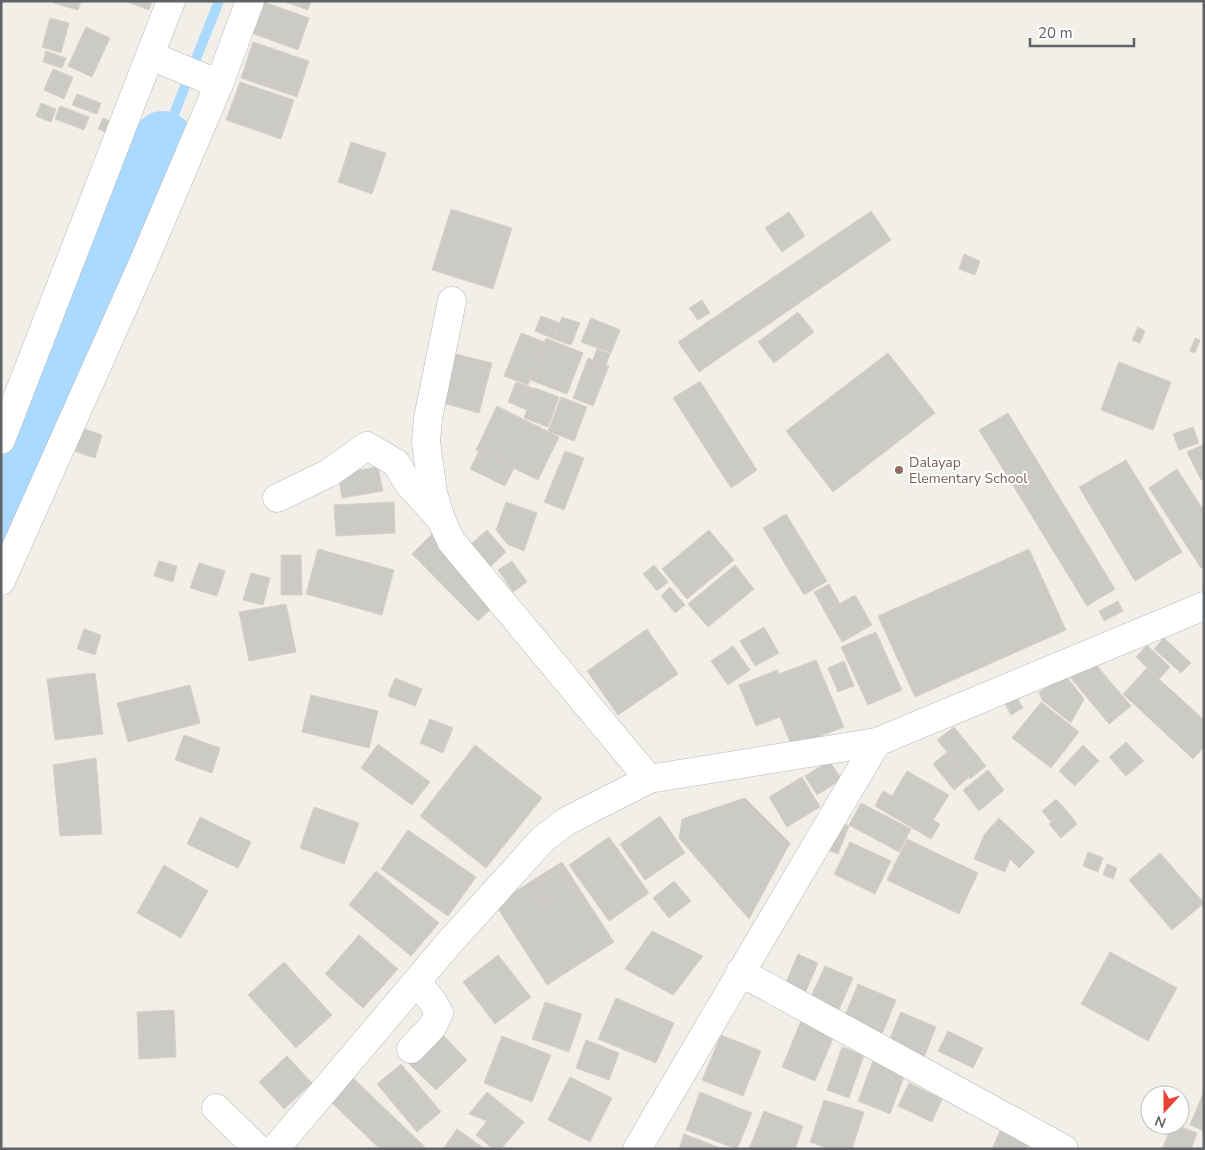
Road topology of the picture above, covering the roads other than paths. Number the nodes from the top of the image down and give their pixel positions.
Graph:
1 (171, 1) edge
2 (250, 1) edge
3 (159, 60) junction
4 (208, 79) junction
5 (452, 301) dead end
6 (1, 440) edge
7 (277, 498) dead end
8 (441, 519) junction
9 (1, 581) edge
10 (1204, 606) edge
11 (878, 742) junction
12 (648, 779) junction
13 (740, 972) junction
14 (417, 982) junction
15 (411, 1049) dead end
16 (216, 1108) dead end
17 (258, 1149) edge
18 (275, 1149) edge
19 (637, 1149) edge
20 (1064, 1149) edge

1 - 3 street
2 - 4 street
3 - 4 street
3 - 6 street
4 - 9 street
5 - 8 street
7 - 8 street
8 - 12 street
10 - 11 street
11 - 12 street
11 - 13 street
12 - 14 street
13 - 19 street
13 - 20 street
14 - 15 street
14 - 18 street
16 - 17 street

